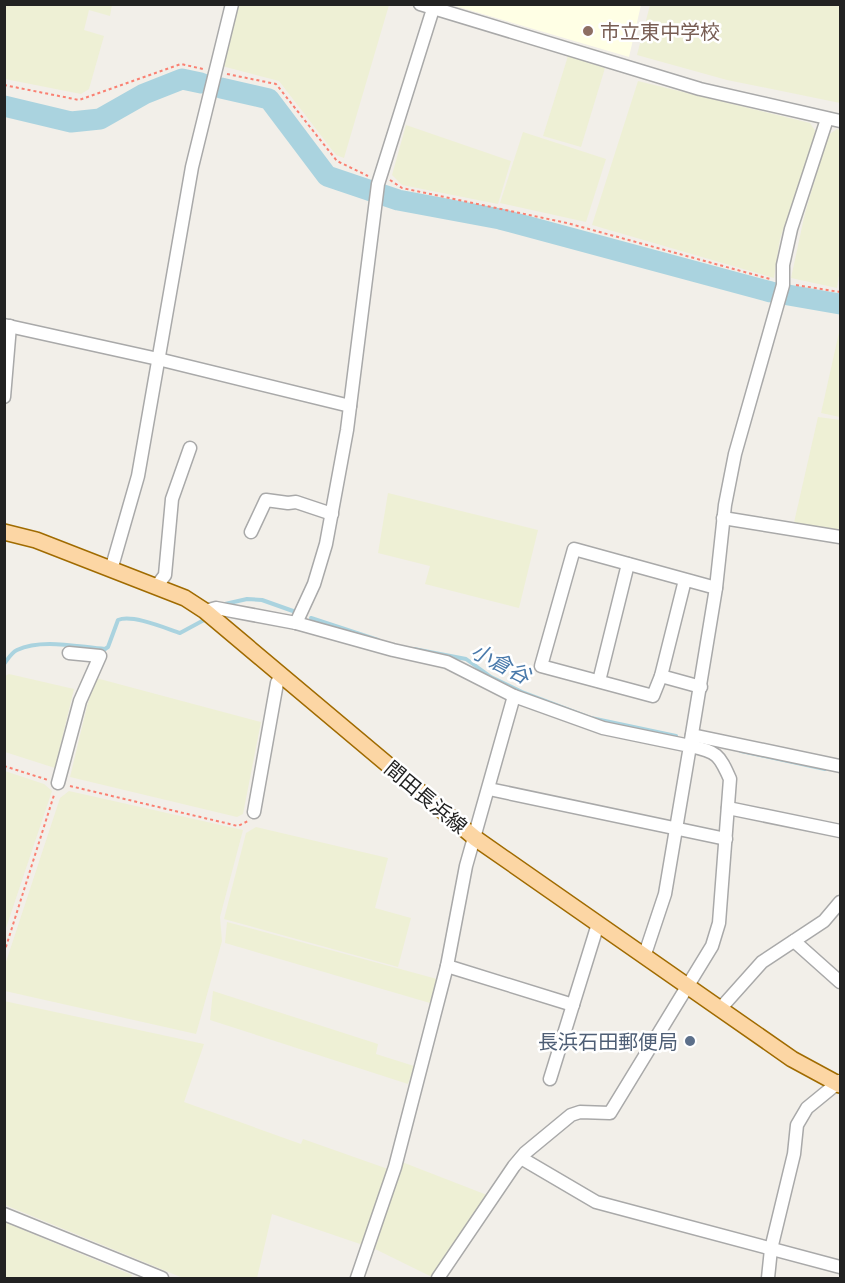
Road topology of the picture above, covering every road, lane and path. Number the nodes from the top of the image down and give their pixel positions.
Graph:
1 (232, 4) edge
2 (420, 4) edge
3 (433, 9) junction
4 (827, 118) junction
5 (840, 121) edge
6 (380, 179) junction
7 (783, 284) junction
8 (840, 292) edge
9 (7, 325) edge
10 (158, 359) junction
11 (4, 397) edge
12 (350, 406) junction
13 (190, 448) dead end
14 (332, 514) junction
15 (723, 518) junction
16 (4, 532) edge
17 (251, 532) dead end
18 (840, 537) edge
19 (628, 564) junction
20 (111, 570) junction
21 (685, 580) junction
22 (156, 587) junction
23 (716, 588) junction
24 (205, 611) junction
25 (296, 623) junction
26 (69, 653) dead end
27 (281, 675) junction
28 (661, 676) junction
29 (599, 681) junction
30 (701, 687) junction
31 (514, 696) junction
32 (691, 740) junction
33 (4, 766) edge
34 (840, 766) edge
35 (58, 783) junction
36 (489, 789) junction
37 (728, 808) junction
38 (254, 812) joint
39 (676, 828) junction
40 (840, 831) edge
41 (475, 838) junction
42 (726, 839) junction
43 (840, 902) edge
44 (598, 924) junction
45 (794, 941) junction
46 (4, 953) edge
47 (644, 957) junction
48 (447, 966) junction
49 (840, 982) edge
50 (688, 987) junction
51 (573, 1005) junction
52 (720, 1009) junction
53 (550, 1079) dead end
54 (840, 1083) edge
55 (520, 1158) junction
56 (4, 1214) edge
57 (771, 1249) junction
58 (840, 1267) edge
59 (162, 1278) edge
60 (357, 1278) edge
61 (438, 1278) edge
62 (768, 1278) edge

1 - 10 street
2 - 3 street
3 - 4 street
3 - 6 street
4 - 5 street
4 - 7 street
6 - 7 path
6 - 12 street
7 - 8 path
7 - 15 street
9 - 10 street
9 - 11 street
10 - 12 street
10 - 20 street
12 - 14 street
13 - 22 street
14 - 17 street
14 - 25 street
15 - 18 street
15 - 23 street
16 - 20 main road, 間田長浜線
19 - 21 street
19 - 29 street
19 - 29 street
20 - 22 main road, 間田長浜線
21 - 23 street
21 - 28 street
22 - 24 main road, 間田長浜線
23 - 30 street
24 - 25 street
24 - 27 main road, 間田長浜線
25 - 31 street
26 - 35 street
27 - 38 street
27 - 41 main road, 間田長浜線
28 - 29 street
28 - 30 street
30 - 32 street
31 - 32 street
31 - 36 street
32 - 34 street
32 - 37 street
32 - 39 street
33 - 35 path
35 - 38 path
35 - 46 path
36 - 39 street
36 - 41 street
37 - 40 street
37 - 42 street
39 - 42 street
39 - 47 street
41 - 44 main road, 間田長浜線
41 - 48 street
42 - 50 street
43 - 45 street
44 - 47 main road, 間田長浜線
44 - 51 street
45 - 49 street
45 - 52 street
47 - 50 main road, 間田長浜線
48 - 51 street
48 - 60 street
50 - 52 main road, 間田長浜線
50 - 55 street
51 - 53 street
52 - 54 main road, 間田長浜線
54 - 57 street
55 - 57 street
55 - 61 street
56 - 59 street
57 - 58 street
57 - 62 street

